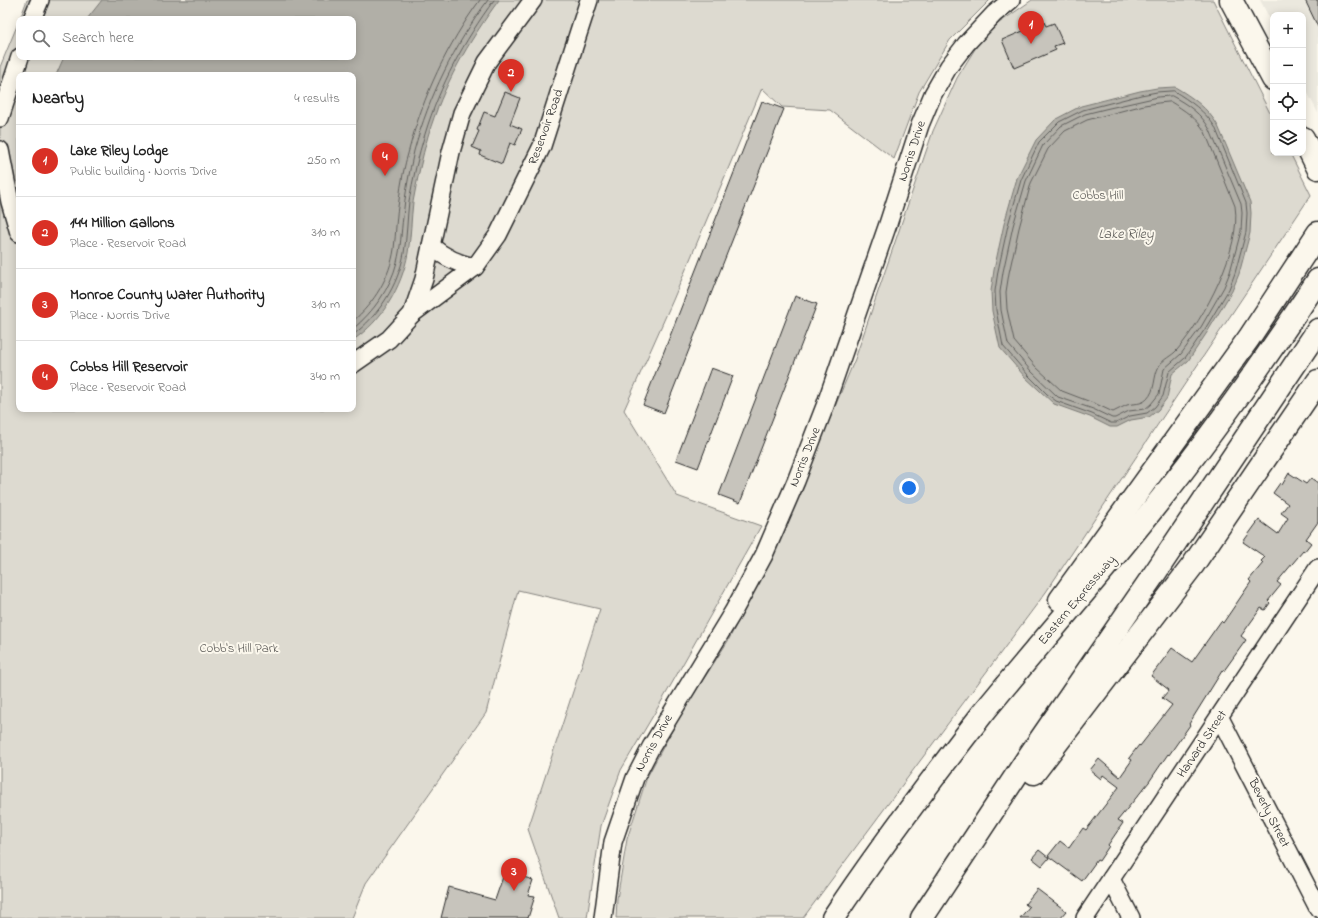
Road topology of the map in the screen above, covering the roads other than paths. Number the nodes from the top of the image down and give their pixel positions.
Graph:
1 (40, 0) edge
2 (533, 0) edge
3 (589, 0) edge
4 (1011, 0) edge
5 (1231, 0) edge
6 (33, 16) edge
7 (19, 60) edge
8 (1270, 73) edge
9 (0, 118) edge
10 (1306, 144) edge
11 (0, 150) edge
12 (1318, 168) edge
13 (16, 223) edge
14 (1318, 233) edge
15 (431, 246) junction
16 (475, 267) junction
17 (1318, 280) edge
18 (412, 314) junction
19 (1318, 330) edge
20 (356, 362) edge
21 (1318, 381) edge
22 (1318, 568) edge
23 (1220, 718) junction
24 (943, 765) junction
25 (1111, 880) junction
26 (1318, 908) edge
27 (603, 918) edge
28 (834, 918) edge
29 (922, 918) edge
30 (1085, 918) edge
31 (1131, 918) edge

1 - 6 street
2 - 15 street, Reservoir Road
3 - 16 street, Reservoir Road
4 - 27 street, Norris Drive
5 - 8 main road
7 - 9 street
10 - 12 main road
11 - 13 street
14 - 24 main road
15 - 16 street
15 - 18 street, Reservoir Road
16 - 18 street, Reservoir Road
17 - 24 main road, Eastern Expressway
18 - 20 street, Reservoir Road
19 - 29 main road
21 - 29 main road
22 - 23 street, Harvard Street
23 - 25 street, Harvard Street
23 - 26 street, Beverly Street
24 - 28 main road, Eastern Expressway
25 - 30 street, Harvard Street
25 - 31 street

